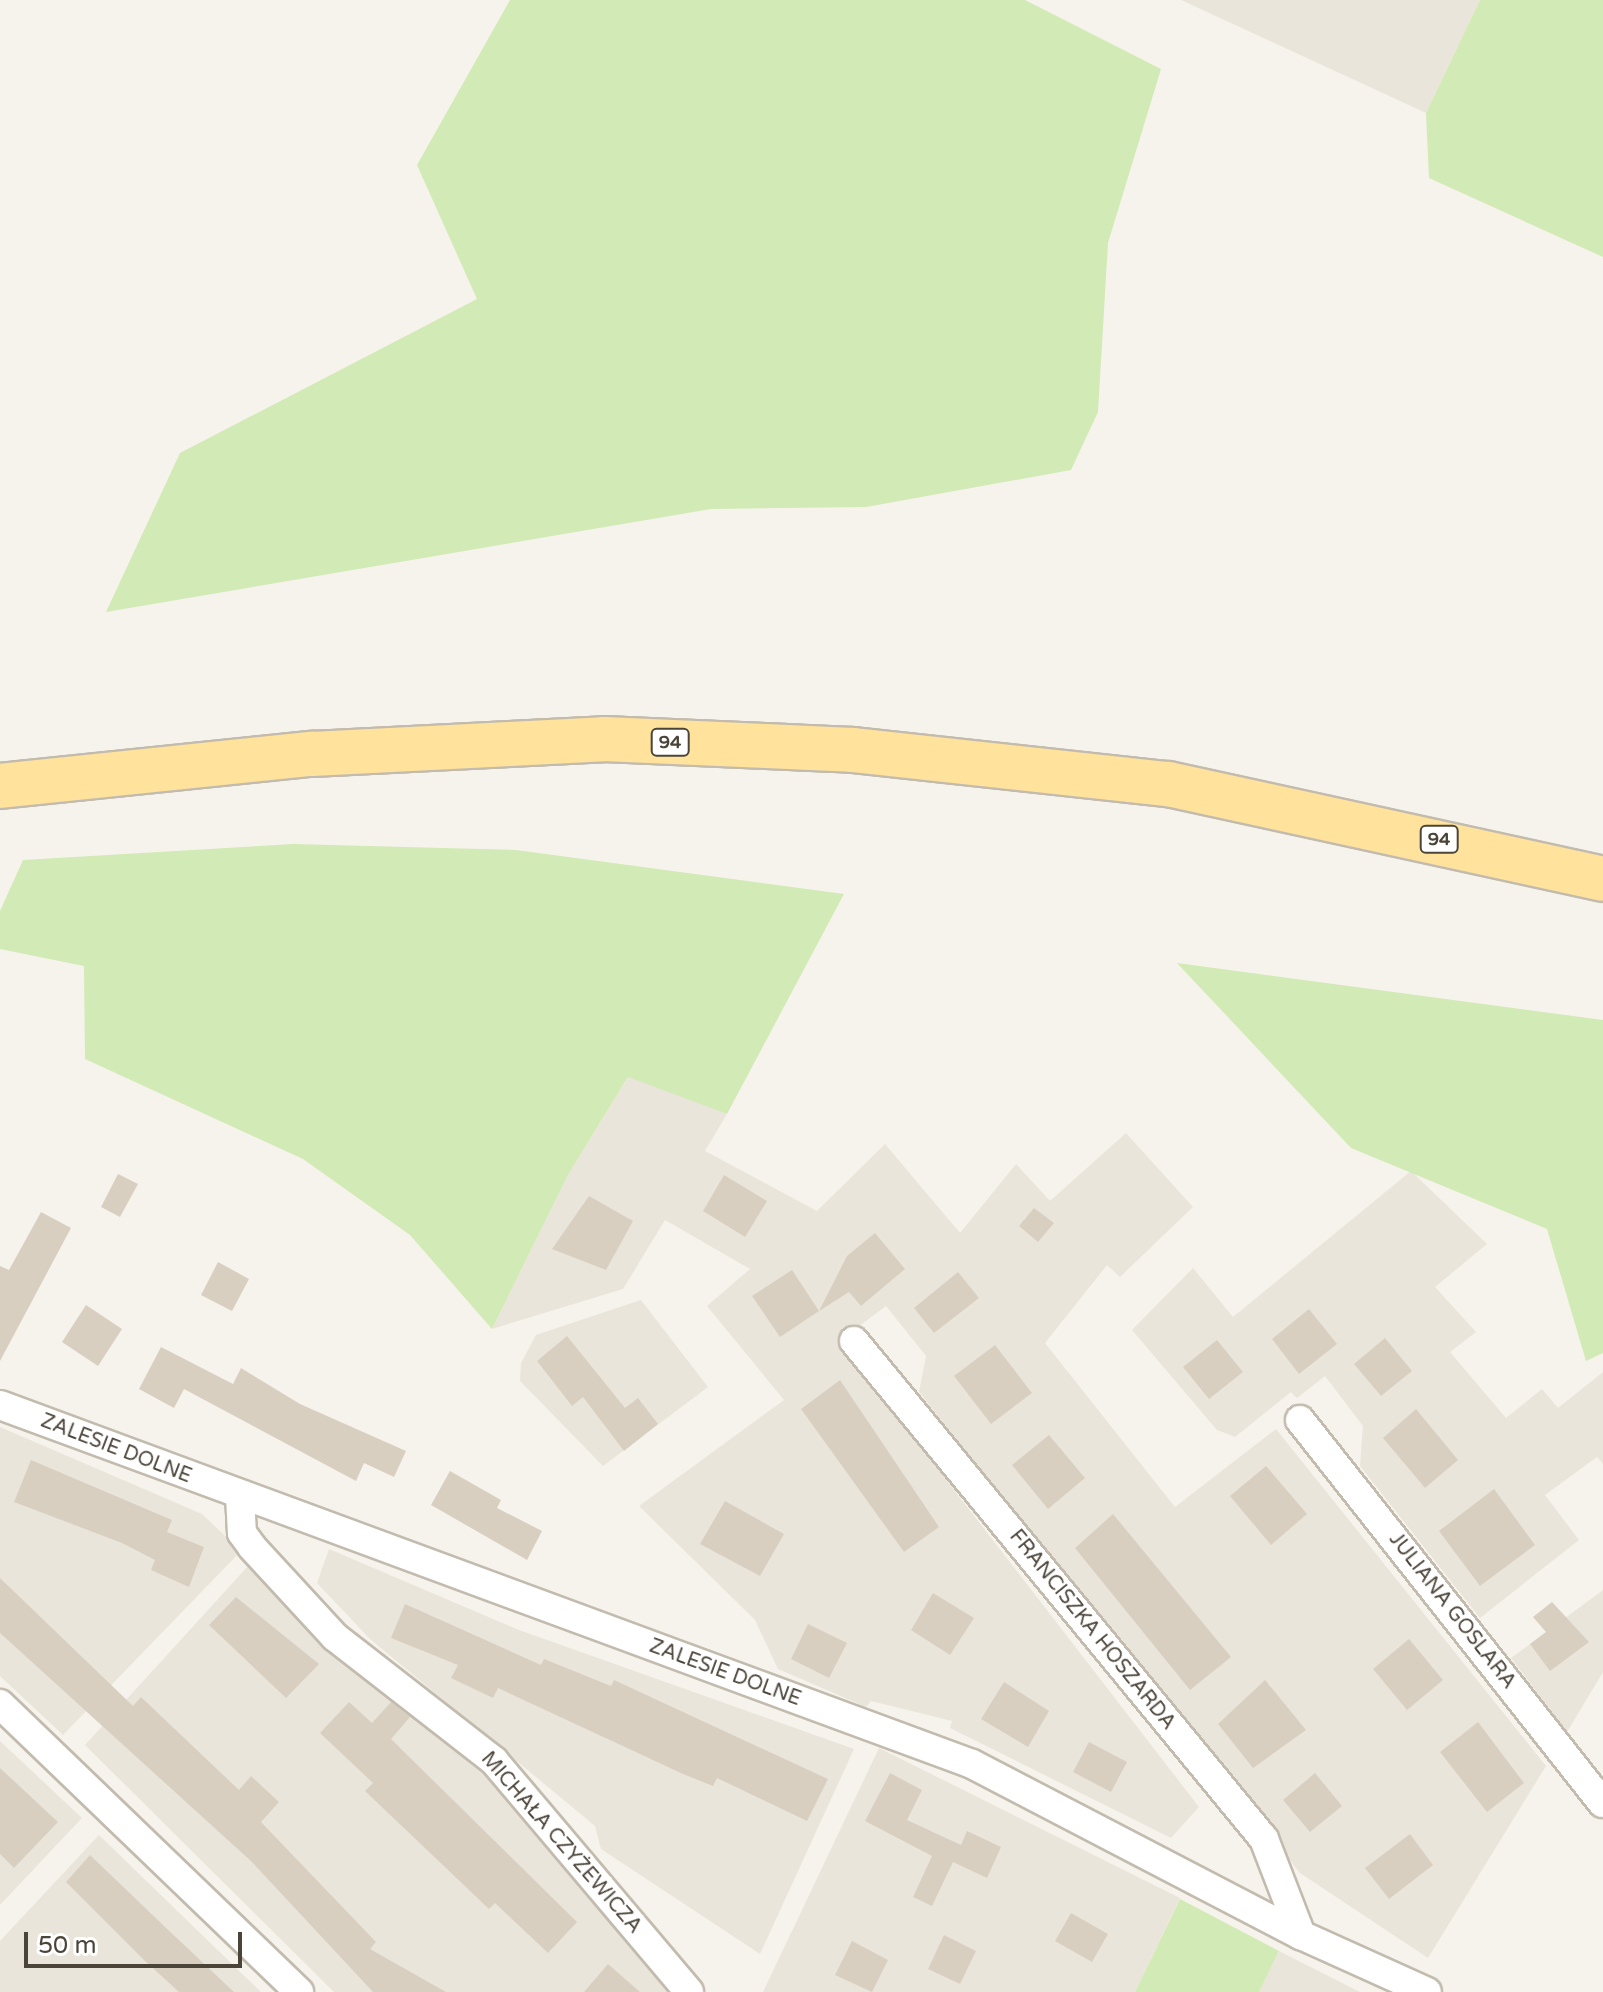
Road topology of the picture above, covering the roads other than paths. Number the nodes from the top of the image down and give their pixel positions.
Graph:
1 (0, 786) edge
2 (1540, 862) junction
3 (1603, 867) edge
4 (1603, 879) edge
5 (854, 1341) dead end
6 (0, 1405) edge
7 (1300, 1420) dead end
8 (240, 1496) junction
9 (0, 1704) edge
10 (1603, 1803) edge
11 (1301, 1935) junction
12 (299, 1992) edge
13 (689, 1992) edge
14 (1427, 1992) edge

1 - 2 main road, 94
2 - 3 main road
2 - 4 main road, 94
5 - 11 street, FRANCISZKA HOSZARDA
6 - 8 street, ZALESIE DOLNE
7 - 10 street, JULIANA GOSLARA
8 - 11 street, ZALESIE DOLNE
8 - 13 street, MICHAŁA CZYŻEWICZA
9 - 12 street
11 - 14 street, ZALESIE DOLNE

